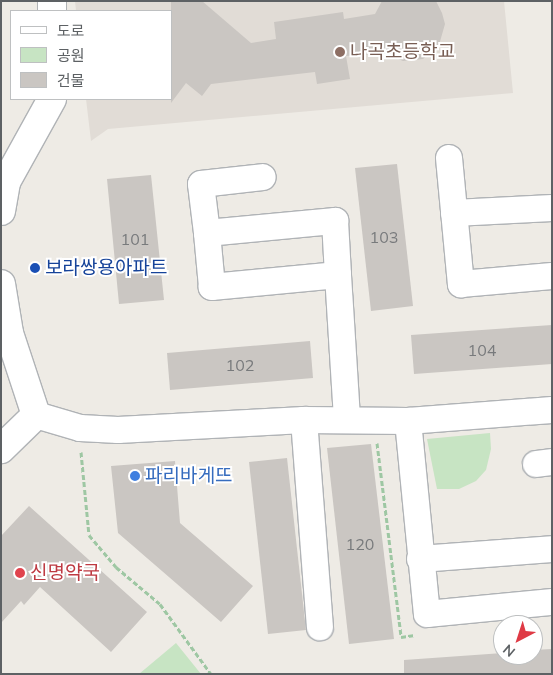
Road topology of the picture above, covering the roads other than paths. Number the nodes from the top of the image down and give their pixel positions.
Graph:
1 (51, 100) edge
2 (449, 158) dead end
3 (263, 177) dead end
4 (552, 208) edge
5 (1, 211) edge
6 (454, 213) junction
7 (207, 233) junction
8 (338, 275) junction
9 (552, 276) edge
10 (1, 284) edge
11 (552, 410) edge
12 (36, 415) junction
13 (304, 420) junction
14 (347, 420) junction
15 (408, 421) junction
16 (1, 449) edge
17 (552, 549) edge
18 (420, 559) junction
19 (552, 602) edge
20 (320, 627) dead end

1 - 5 street
2 - 6 street
3 - 7 street
4 - 6 street
6 - 9 street
7 - 8 street
7 - 8 street
8 - 14 street
10 - 12 street
11 - 15 street
12 - 13 street
12 - 16 street
13 - 14 street
13 - 20 street
14 - 15 street
15 - 18 street
17 - 18 street
18 - 19 street

